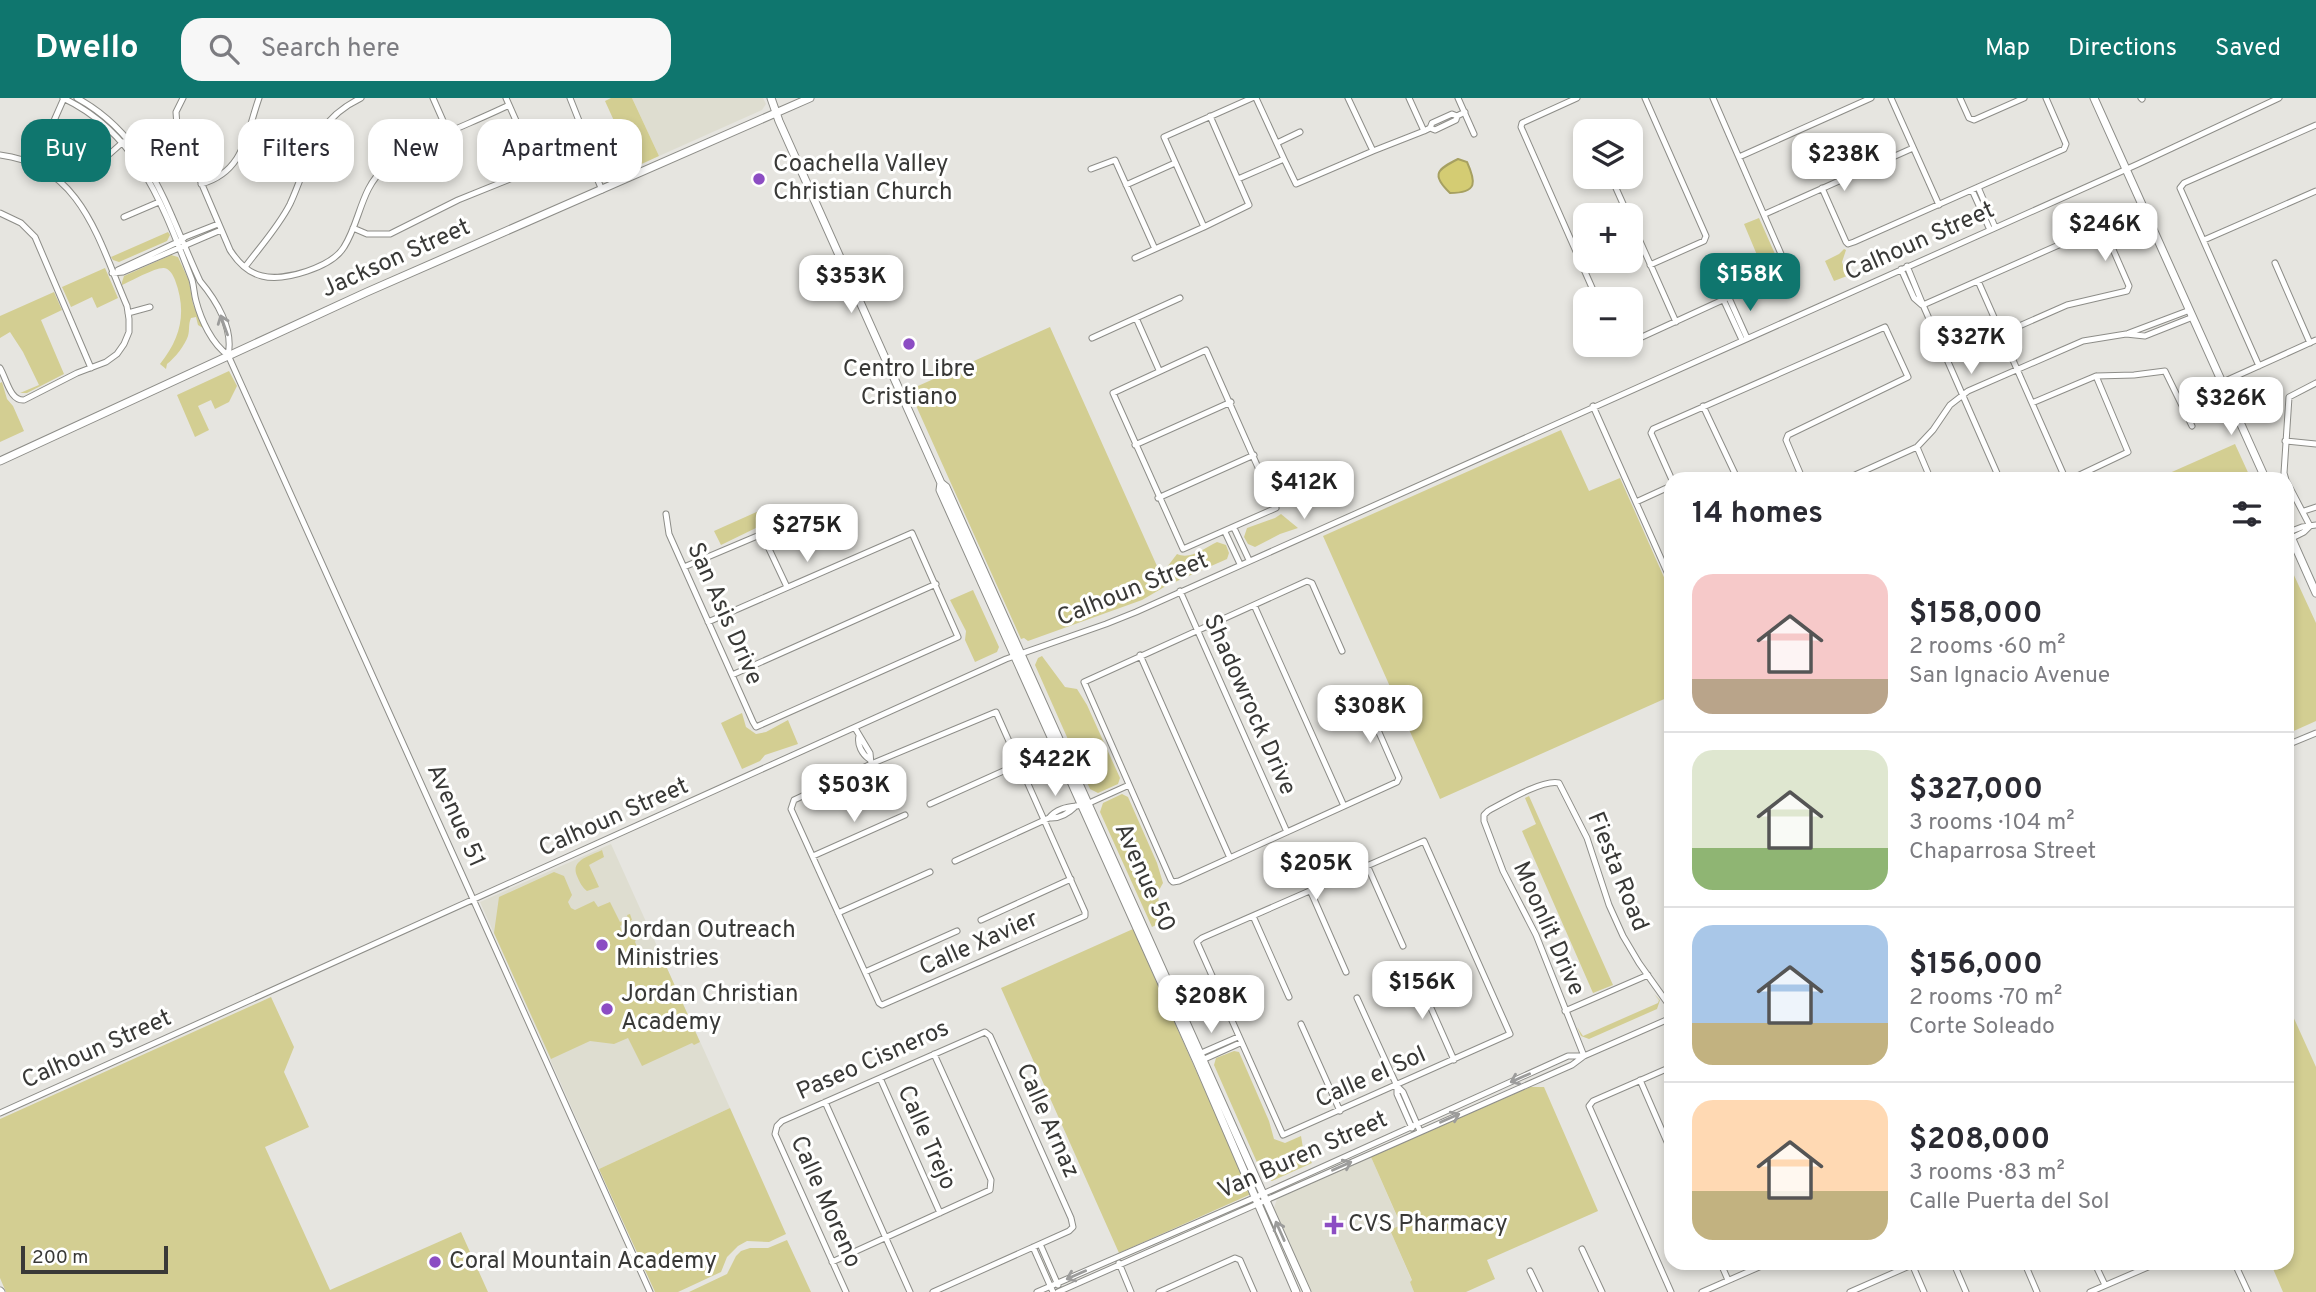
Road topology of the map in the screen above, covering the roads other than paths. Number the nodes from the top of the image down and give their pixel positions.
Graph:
1 (63, 98) edge
2 (77, 98) edge
3 (184, 98) edge
4 (259, 98) edge
5 (361, 98) edge
6 (433, 98) edge
7 (506, 98) edge
8 (569, 98) edge
9 (771, 98) edge
10 (810, 98) edge
11 (1254, 98) edge
12 (1348, 98) edge
13 (1409, 98) edge
14 (1458, 98) edge
15 (1576, 98) edge
16 (1645, 98) edge
17 (1715, 98) edge
18 (1871, 98) edge
19 (1891, 98) edge
20 (1960, 98) edge
21 (2024, 98) edge
22 (2046, 98) edge
23 (2094, 98) edge
24 (2279, 98) edge
25 (2271, 100) edge
26 (509, 105) junction
27 (1465, 112) junction
28 (777, 113) junction
29 (1210, 116) junction
30 (54, 119) edge
31 (442, 119) edge
32 (515, 119) edge
33 (579, 119) edge
34 (463, 125) edge
35 (2316, 125) edge
36 (1427, 129) junction
37 (1300, 132) dead end
38 (1474, 134) dead end
39 (123, 142) junction
40 (1277, 144) junction
41 (1913, 148) junction
42 (1373, 151) junction
43 (111, 153) edge
44 (0, 155) edge
45 (1739, 157) junction
46 (1284, 159) junction
47 (1175, 163) junction
48 (2126, 169) junction
49 (1091, 170) dead end
50 (1238, 179) junction
51 (373, 182) edge
52 (502, 182) edge
53 (598, 182) edge
54 (201, 184) junction
55 (1126, 185) junction
56 (1822, 188) junction
57 (1975, 189) junction
58 (602, 190) junction
59 (2316, 191) edge
60 (159, 202) junction
61 (1938, 205) junction
62 (0, 213) edge
63 (1765, 214) junction
64 (124, 217) dead end
65 (219, 227) junction
66 (1204, 227) junction
67 (353, 228) junction
68 (1992, 228) junction
69 (2204, 240) junction
70 (180, 244) junction
71 (1154, 249) junction
72 (1643, 249) edge
73 (1135, 258) dead end
74 (2275, 263) dead end
75 (1650, 265) junction
76 (245, 267) junction
77 (1904, 268) junction
78 (112, 273) junction
79 (1978, 281) junction
80 (1592, 287) edge
81 (1180, 298) dead end
82 (1727, 299) junction
83 (1923, 306) junction
84 (150, 307) dead end
85 (128, 313) junction
86 (2191, 314) junction
87 (1136, 318) junction
88 (1676, 322) junction
89 (2001, 334) junction
90 (1643, 337) edge
91 (1092, 338) dead end
92 (1744, 339) junction
93 (2313, 341) edge
94 (228, 355) junction
95 (2259, 366) junction
96 (0, 368) edge
97 (91, 368) junction
98 (2017, 369) junction
99 (1159, 370) junction
100 (2096, 376) junction
101 (2223, 382) junction
102 (2316, 383) edge
103 (1962, 395) junction
104 (1230, 402) junction
105 (2032, 403) junction
106 (1593, 406) junction
107 (1703, 406) junction
108 (2192, 426) dead end
109 (2285, 441) junction
110 (2316, 444) edge
111 (1135, 445) junction
112 (1917, 447) junction
113 (1254, 455) junction
114 (0, 461) edge
115 (1864, 471) edge
116 (1669, 472) edge
117 (1734, 472) edge
118 (1800, 472) edge
119 (1928, 472) edge
120 (1996, 472) edge
121 (2064, 472) edge
122 (2085, 472) edge
123 (2262, 472) edge
124 (2284, 472) edge
125 (1664, 489) edge
126 (2294, 493) edge
127 (1158, 498) junction
128 (1636, 502) junction
129 (2316, 507) edge
130 (2304, 511) junction
131 (666, 514) dead end
132 (2313, 525) edge
133 (1234, 528) junction
134 (2294, 531) edge
135 (1225, 532) junction
136 (2294, 544) edge
137 (1249, 560) junction
138 (1240, 564) junction
139 (1664, 565) edge
140 (684, 568) junction
141 (936, 584) junction
142 (787, 587) junction
143 (1180, 591) junction
144 (2316, 593) edge
145 (1254, 605) junction
146 (708, 622) junction
147 (1197, 630) junction
148 (1342, 651) dead end
149 (1018, 655) junction
150 (1140, 656) junction
151 (732, 675) junction
152 (1367, 705) dead end
153 (855, 728) junction
154 (2316, 733) edge
155 (2294, 743) edge
156 (870, 762) junction
157 (1019, 764) junction
158 (1129, 785) junction
159 (929, 804) dead end
160 (1082, 805) junction
161 (1344, 806) junction
162 (905, 815) dead end
163 (1484, 815) joint
164 (1047, 819) junction
165 (1287, 832) junction
166 (813, 856) junction
167 (1230, 858) junction
168 (955, 861) dead end
169 (1367, 865) junction
170 (930, 872) dead end
171 (1071, 879) junction
172 (1310, 890) junction
173 (474, 900) junction
174 (838, 913) junction
175 (1252, 916) junction
176 (981, 920) dead end
177 (957, 931) dead end
178 (1403, 946) dead end
179 (865, 972) junction
180 (1346, 972) dead end
181 (1415, 972) dead end
182 (1648, 975) junction
183 (1289, 997) dead end
184 (1357, 998) dead end
185 (1664, 998) edge
186 (1565, 1011) junction
187 (1664, 1021) edge
188 (1301, 1024) dead end
189 (985, 1032) joint
190 (1239, 1040) junction
191 (934, 1054) junction
192 (1584, 1056) junction
193 (1199, 1058) junction
194 (1454, 1060) junction
195 (1664, 1070) edge
196 (880, 1078) junction
197 (1640, 1080) junction
198 (1397, 1086) junction
199 (825, 1102) junction
200 (1340, 1111) junction
201 (0, 1113) edge
202 (1414, 1125) junction
203 (777, 1126) joint
204 (1418, 1133) junction
205 (1664, 1135) edge
206 (1261, 1198) junction
207 (940, 1213) junction
208 (886, 1237) junction
209 (1273, 1241) junction
210 (1040, 1244) junction
211 (1033, 1247) junction
212 (1582, 1249) dead end
213 (1116, 1257) junction
214 (832, 1262) junction
215 (1119, 1265) junction
216 (1724, 1270) edge
217 (1752, 1270) edge
218 (1900, 1270) edge
219 (1915, 1270) edge
220 (1957, 1270) edge
221 (2028, 1270) edge
222 (2098, 1270) edge
223 (2141, 1270) edge
224 (2238, 1270) edge
225 (1530, 1271) dead end
226 (1728, 1280) junction
227 (1058, 1283) junction
228 (2105, 1285) junction
229 (1051, 1289) edge
230 (1060, 1291) edge
231 (1306, 1291) edge
232 (650, 1292) edge
233 (846, 1292) edge
234 (910, 1292) edge
235 (933, 1292) edge
236 (1037, 1292) edge
237 (1132, 1292) edge
238 (1159, 1292) edge
239 (1254, 1292) edge
240 (1296, 1292) edge
241 (1540, 1292) edge
242 (1602, 1292) edge
243 (1671, 1292) edge
244 (1702, 1292) edge
245 (1850, 1292) edge
246 (1924, 1292) edge
247 (1966, 1292) edge
248 (2037, 1292) edge
249 (2090, 1292) edge
250 (2247, 1292) edge

1 - 30 street
1 - 39 street
2 - 70 street
3 - 54 street
4 - 54 street
5 - 76 street
6 - 31 street
7 - 26 street
8 - 33 street
9 - 28 main road, Avenue 50
10 - 28 main road, Jackson Street
11 - 29 street
11 - 40 street
12 - 42 street
13 - 36 street
14 - 27 street
15 - 80 street
16 - 75 street
17 - 45 street
18 - 45 street
19 - 41 street
20 - 21 street
22 - 57 street
23 - 48 main road
24 - 25 street, Calhoun Street
25 - 48 street, Calhoun Street
26 - 32 street
26 - 34 street
27 - 36 street
27 - 38 street
28 - 58 main road, Jackson Street
28 - 149 main road, Avenue 50
29 - 47 street
29 - 50 street
35 - 69 street
36 - 42 street
37 - 40 street
39 - 43 street
39 - 60 street
40 - 46 street
41 - 56 street
41 - 61 street
42 - 46 street
44 - 78 street
45 - 63 street
46 - 50 street
47 - 55 street
47 - 66 street
48 - 68 street, Calhoun Street
48 - 86 main road
49 - 55 street
50 - 66 street
51 - 67 street
52 - 67 street
53 - 58 street
54 - 65 street
55 - 71 street
56 - 61 street
56 - 63 street
57 - 61 street
57 - 68 street
58 - 94 main road, Jackson Street
59 - 69 street
60 - 64 street
60 - 70 street
62 - 97 street
63 - 82 street
65 - 70 street
65 - 76 street
66 - 71 street
67 - 76 street
68 - 77 street, Calhoun Street
69 - 95 street
70 - 78 street
70 - 94 street
94 -> 70 street
71 - 73 street
72 - 75 street
74 - 93 street
75 - 88 street
77 - 83 street
77 - 92 street, Calhoun Street
78 - 85 street
79 - 83 street
79 - 89 street
79 - 89 street
81 - 87 street
82 - 88 street
82 - 92 street
83 - 103 street
84 - 85 street
85 - 97 street
86 - 98 street
86 - 101 main road
87 - 91 street
87 - 99 street
88 - 90 street
89 - 98 street
92 - 106 street, Calhoun Street
93 - 95 street
94 - 114 main road, Jackson Street
94 - 173 street, Avenue 51
95 - 101 street
96 - 97 street
98 - 103 street
98 - 105 street
99 - 104 street
99 - 111 street
100 - 105 street
100 - 108 street
100 - 122 street
101 - 123 main road
102 - 109 street
103 - 112 street
103 - 120 street
104 - 111 street
104 - 113 street
105 - 121 street
106 - 128 street
106 - 137 street, Calhoun Street
107 - 116 street
107 - 117 street
107 - 118 street
109 - 110 street
109 - 124 street
111 - 127 street
112 - 115 street
112 - 119 street
113 - 127 street
113 - 133 street
125 - 128 street
126 - 130 street
127 - 135 street
128 - 139 street
129 - 130 street
130 - 132 street
131 - 140 street, San Asis Drive
132 - 134 street
133 - 135 street
133 - 137 street
135 - 138 street
136 - 144 main road
137 - 138 street, Calhoun Street
138 - 143 street, Calhoun Street
140 - 142 street
140 - 146 street, San Asis Drive
141 - 142 street
141 - 151 street
141 - 151 street, San Asis Drive
142 - 146 street
143 - 147 street, Shadowrock Drive
143 - 149 street, Calhoun Street
145 - 147 street
145 - 148 street
145 - 161 street
146 - 151 street, San Asis Drive
147 - 150 street
147 - 165 street, Shadowrock Drive
149 - 153 street, Calhoun Street
149 - 160 main road, Avenue 50
150 - 158 street
150 - 167 street
152 - 161 street
153 - 156 street
153 - 173 street, Calhoun Street
154 - 155 street
156 - 157 street
156 - 166 street
157 - 159 street
157 - 164 street
158 - 160 street
158 - 167 street
160 - 164 street
160 - 193 main road, Avenue 50
161 - 165 street
162 - 166 street
163 - 182 street, Fiesta Road
163 - 186 street, Moonlit Drive
164 - 168 street
164 - 171 street
165 - 167 street
166 - 174 street
169 - 172 street
169 - 178 street
169 - 194 street, Calle el Sol
170 - 174 street
171 - 176 street
171 - 179 street, Calle Xavier
172 - 175 street
172 - 180 street
173 - 201 street, Calhoun Street
173 - 232 street, Avenue 51
174 - 179 street
175 - 183 street
175 - 190 street
177 - 179 street
181 - 194 street
182 - 185 street, Fiesta Road
182 - 186 street
184 - 198 street
186 - 192 street, Moonlit Drive
187 - 192 street, Van Buren Street
188 - 200 street
189 - 191 street, Paseo Cisneros
189 - 210 street, Calle Arnaz
190 - 193 street
190 - 200 street, Calle el Sol
191 - 196 street, Paseo Cisneros
191 - 207 street
192 -> 202 street, Van Buren Street
204 -> 192 street, Van Buren Street
193 - 206 main road, Avenue 50
194 - 198 street, Calle el Sol
195 - 197 street
196 - 199 street, Paseo Cisneros
196 - 207 street, Calle Trejo
197 - 205 street
197 - 243 street
198 - 200 street, Calle el Sol
198 - 202 street
199 - 203 street, Paseo Cisneros
199 - 208 street
202 - 204 street
202 - 206 street, Van Buren Street
203 - 214 street, Calle Moreno
206 -> 204 street, Van Buren Street
206 - 209 main road, Avenue 50
206 - 213 street, Van Buren Street
206 - 215 street, Van Buren Street
231 -> 206 main road, Avenue 50
207 - 208 street
208 - 214 street
208 - 234 street
209 - 231 main road
209 - 240 main road, Avenue 50
210 - 211 street
210 - 227 street
211 - 229 street
211 - 235 street
212 - 242 street
213 - 215 street
213 -> 227 street, Van Buren Street
214 - 233 street, Calle Moreno
215 - 230 street, Van Buren Street
215 - 237 street
216 - 226 street
217 - 226 street
218 - 245 street
219 - 246 street
220 - 247 street
221 - 248 street
222 - 228 street
223 - 228 street
224 - 250 street
225 - 241 street
226 - 244 street
227 - 229 street, Van Buren Street
227 - 230 street
228 - 249 street
229 - 236 street, Van Buren Street
238 - 239 street

